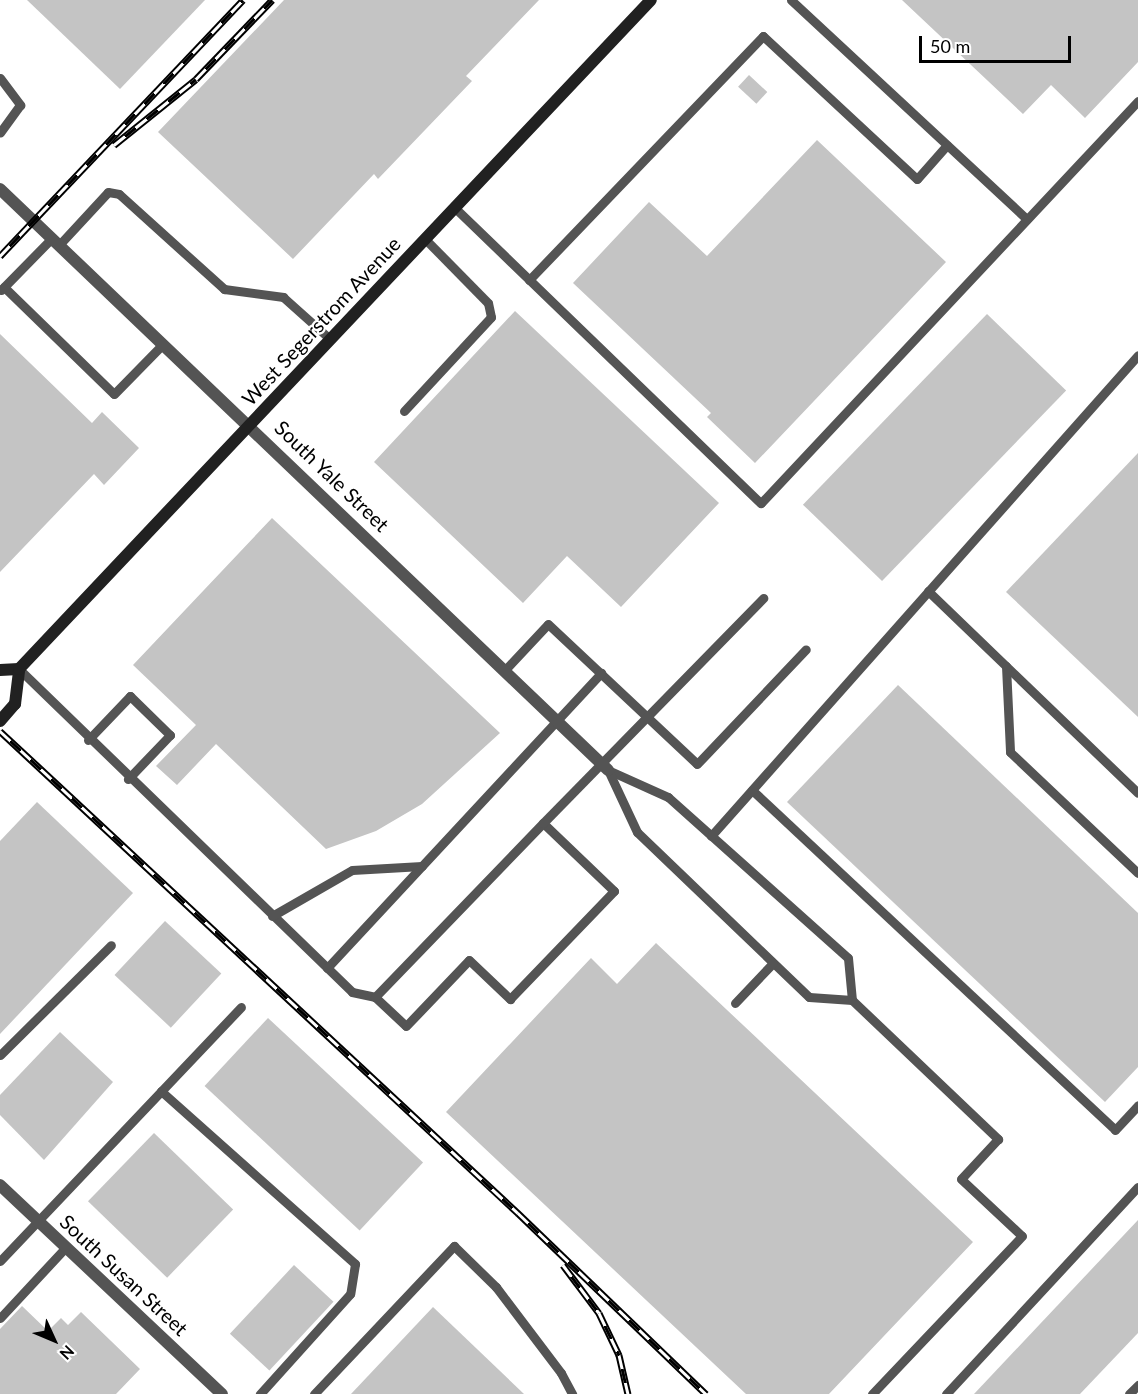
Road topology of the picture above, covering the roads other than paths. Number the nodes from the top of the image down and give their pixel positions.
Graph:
1 (651, 0) edge
2 (791, 0) edge
3 (0, 78) edge
4 (1138, 101) edge
5 (0, 133) edge
6 (948, 146) junction
7 (0, 189) edge
8 (455, 208) junction
9 (1027, 219) junction
10 (425, 239) junction
11 (55, 242) junction
12 (529, 280) junction
13 (2, 288) edge
14 (330, 339) junction
15 (163, 344) junction
16 (1138, 355) edge
17 (404, 411) dead end
18 (250, 424) junction
19 (928, 591) junction
20 (763, 598) dead end
21 (806, 649) dead end
22 (1006, 666) junction
23 (19, 669) junction
24 (0, 670) edge
25 (504, 670) junction
26 (602, 673) junction
27 (648, 717) junction
28 (0, 721) edge
29 (556, 721) junction
30 (88, 740) junction
31 (605, 767) junction
32 (128, 779) junction
33 (752, 790) junction
34 (1138, 793) edge
35 (543, 823) junction
36 (711, 836) junction
37 (422, 866) junction
38 (1138, 873) edge
39 (272, 916) junction
40 (111, 945) dead end
41 (773, 963) junction
42 (327, 968) junction
43 (375, 997) junction
44 (852, 1000) junction
45 (735, 1003) dead end
46 (241, 1007) dead end
47 (0, 1055) edge
48 (161, 1091) junction
49 (1138, 1105) edge
50 (0, 1185) edge
51 (1138, 1187) edge
52 (38, 1221) junction
53 (66, 1247) junction
54 (0, 1261) edge
55 (0, 1318) edge
56 (1138, 1385) edge
57 (222, 1394) edge
58 (260, 1394) edge
59 (314, 1394) edge
60 (572, 1394) edge
61 (872, 1394) edge
62 (946, 1394) edge
63 (1129, 1394) edge

1 - 8 main road, West Segerstrom Avenue
2 - 6 lane
3 - 5 lane
4 - 9 lane
6 - 9 lane
6 - 12 lane
7 - 11 street, South Yale Street
8 - 10 main road, West Segerstrom Avenue
8 - 12 lane
9 - 12 lane
10 - 14 main road, West Segerstrom Avenue
10 - 17 lane
11 - 13 lane
11 - 14 lane
11 - 15 street, South Yale Street
13 - 15 lane
14 - 18 main road, West Segerstrom Avenue
15 - 18 street, South Yale Street
16 - 19 lane
18 - 23 main road, West Segerstrom Avenue
18 - 25 street, South Yale Street
19 - 22 lane
19 - 33 lane
20 - 27 lane
21 - 27 lane
22 - 34 lane
22 - 38 lane
23 - 24 main road
23 - 28 main road
23 - 30 lane
25 - 26 lane
25 - 29 street, South Yale Street
26 - 27 lane
26 - 29 lane
27 - 31 lane
29 - 31 street, South Yale Street
29 - 37 lane
30 - 32 lane
30 - 32 lane
31 - 35 lane
31 - 36 lane
31 - 41 lane
32 - 39 lane
33 - 36 lane
33 - 49 lane
35 - 43 lane
35 - 43 lane
36 - 44 lane
37 - 39 lane
37 - 42 lane
39 - 42 lane
40 - 47 lane
41 - 44 lane
41 - 45 lane
42 - 43 lane
44 - 61 lane
46 - 48 lane
48 - 52 lane
48 - 58 lane
50 - 52 street, South Susan Street
51 - 62 lane
52 - 53 street, South Susan Street
52 - 54 lane
53 - 55 lane
53 - 57 street, South Susan Street
56 - 63 lane
59 - 60 lane

